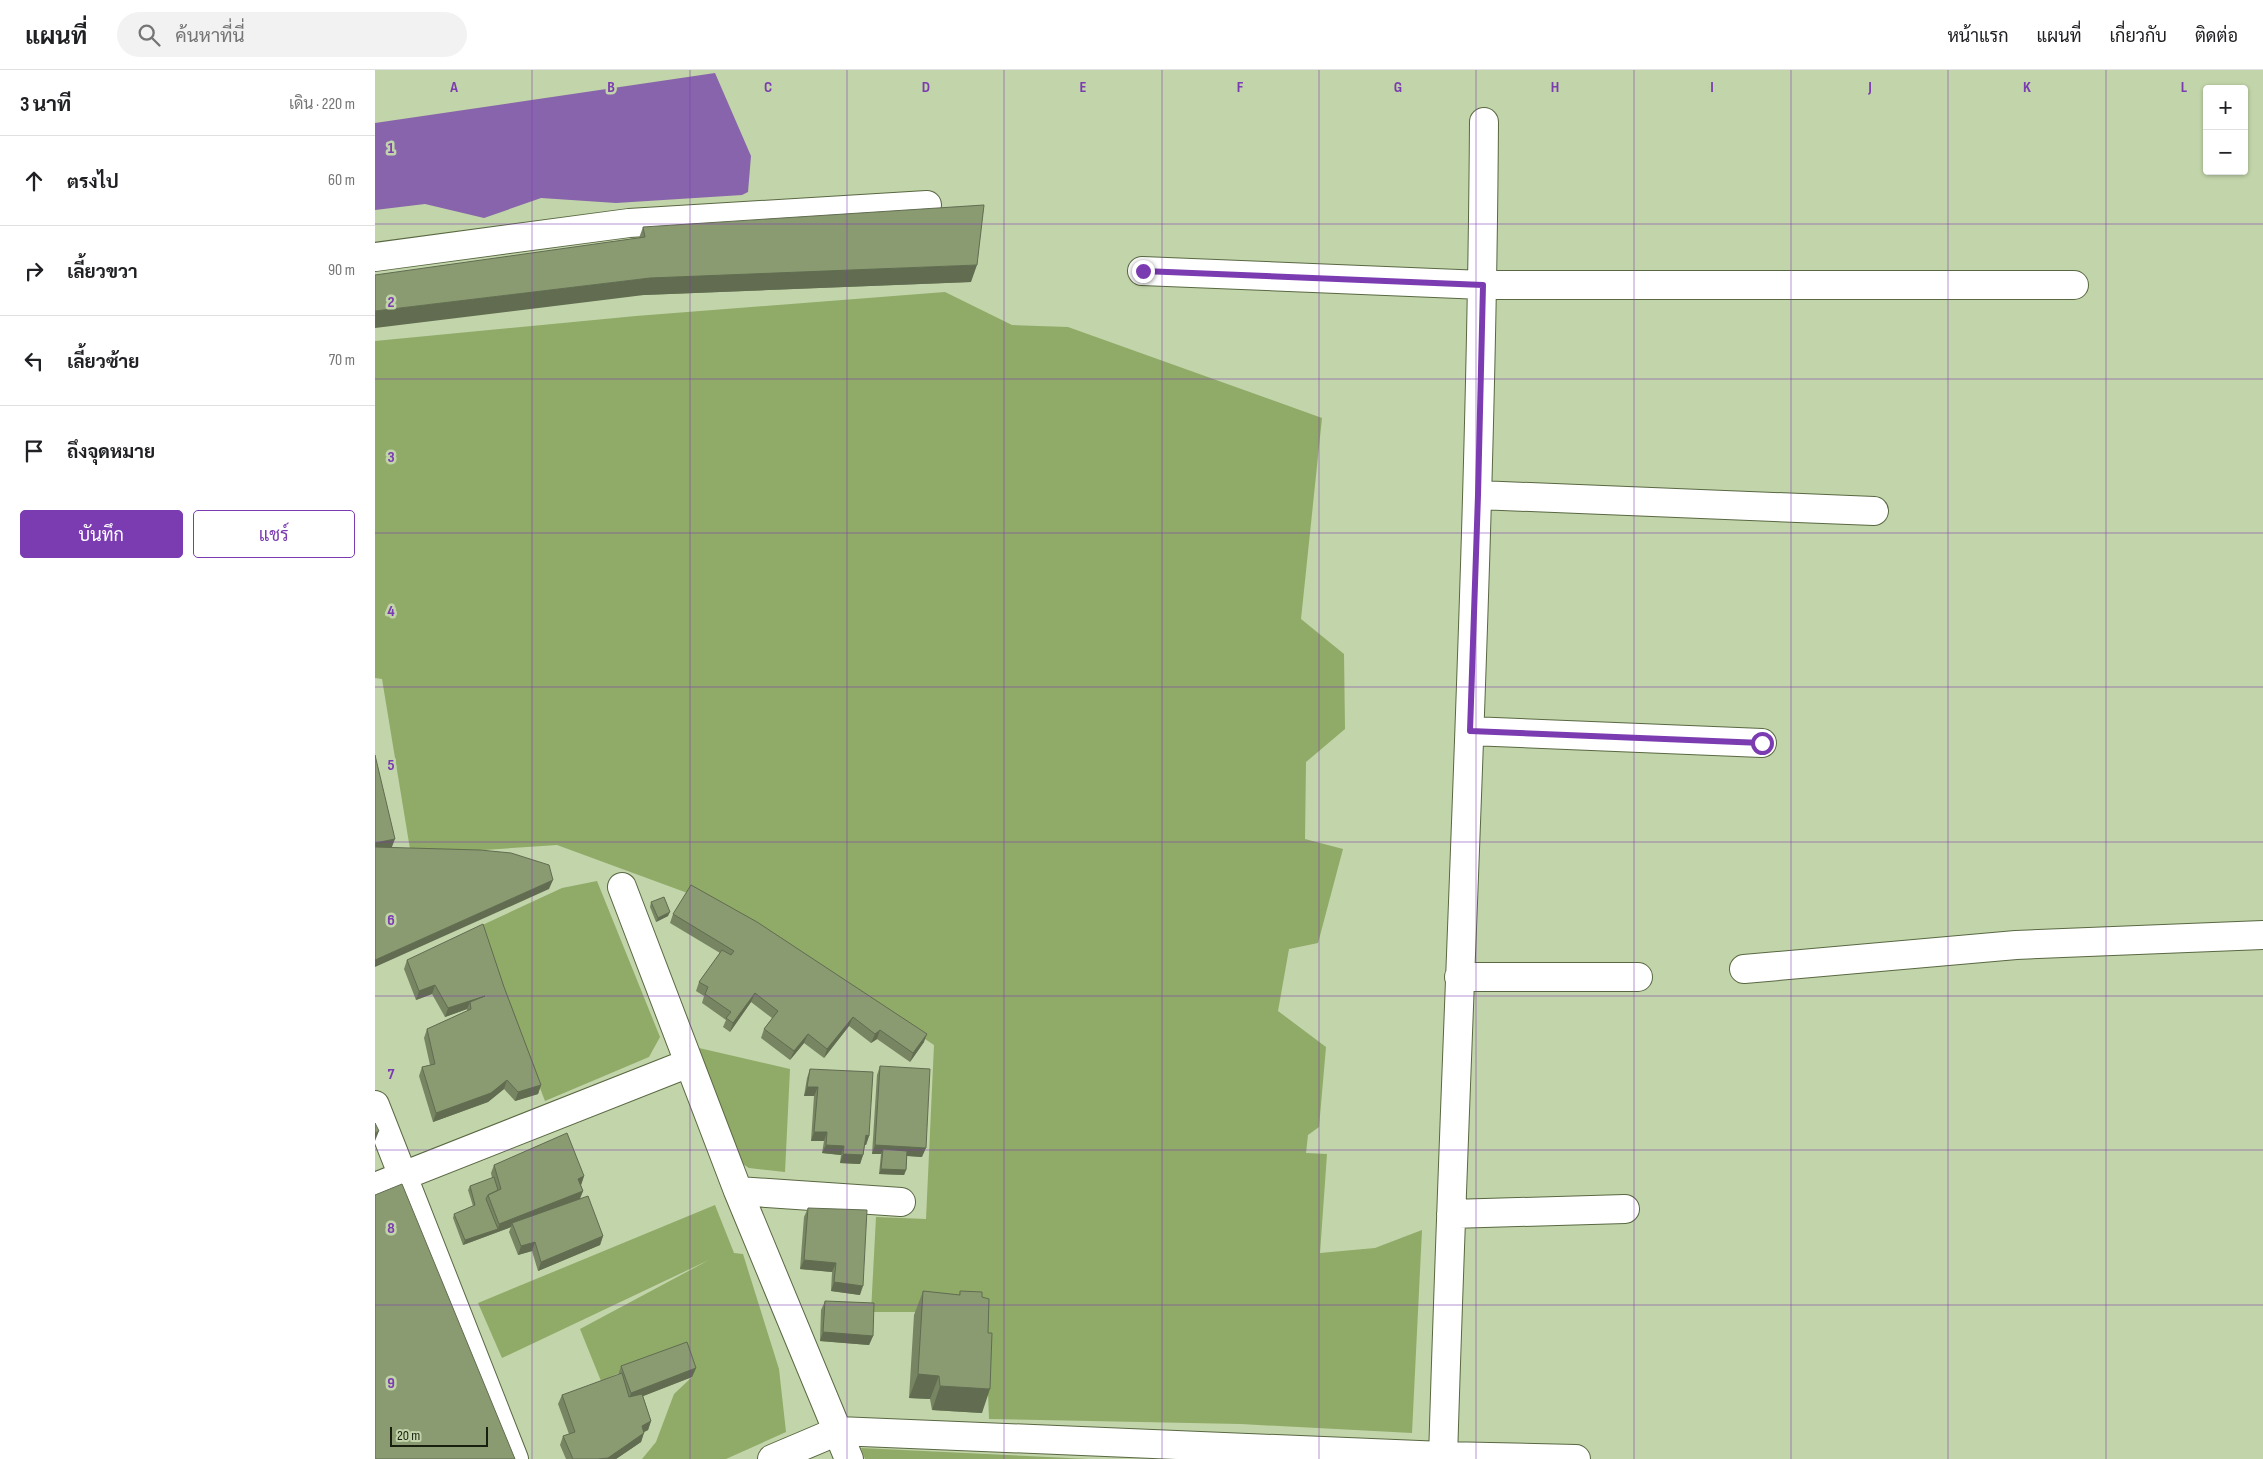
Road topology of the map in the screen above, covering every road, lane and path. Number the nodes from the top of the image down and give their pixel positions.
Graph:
1 (1484, 122) dead end
2 (927, 205) dead end
3 (375, 257) edge
4 (1143, 271) dead end
5 (1483, 285) junction
6 (2074, 286) dead end
7 (1478, 495) junction
8 (1874, 512) dead end
9 (1470, 731) junction
10 (1762, 743) dead end
11 (621, 887) dead end
12 (2263, 935) edge
13 (1745, 969) dead end
14 (1638, 977) dead end
15 (1459, 978) junction
16 (689, 1063) junction
17 (375, 1105) edge
18 (402, 1176) junction
19 (375, 1186) edge
20 (738, 1191) junction
21 (901, 1202) dead end
22 (1625, 1209) dead end
23 (1451, 1214) junction
24 (839, 1431) junction
25 (1443, 1458) edge
26 (514, 1459) edge
27 (772, 1459) edge
28 (849, 1459) edge
29 (1576, 1459) edge

1 - 5 street
2 - 3 street
4 - 5 street
5 - 6 street
5 - 7 street
7 - 8 street
7 - 9 street
9 - 10 street
9 - 15 street
11 - 16 street
12 - 13 street
14 - 15 street
15 - 23 street
16 - 18 street
16 - 20 street
17 - 18 street
18 - 19 street
18 - 26 street
20 - 21 street
20 - 24 street
22 - 23 street
23 - 25 street
24 - 25 street
24 - 27 street
24 - 28 street
25 - 29 street

